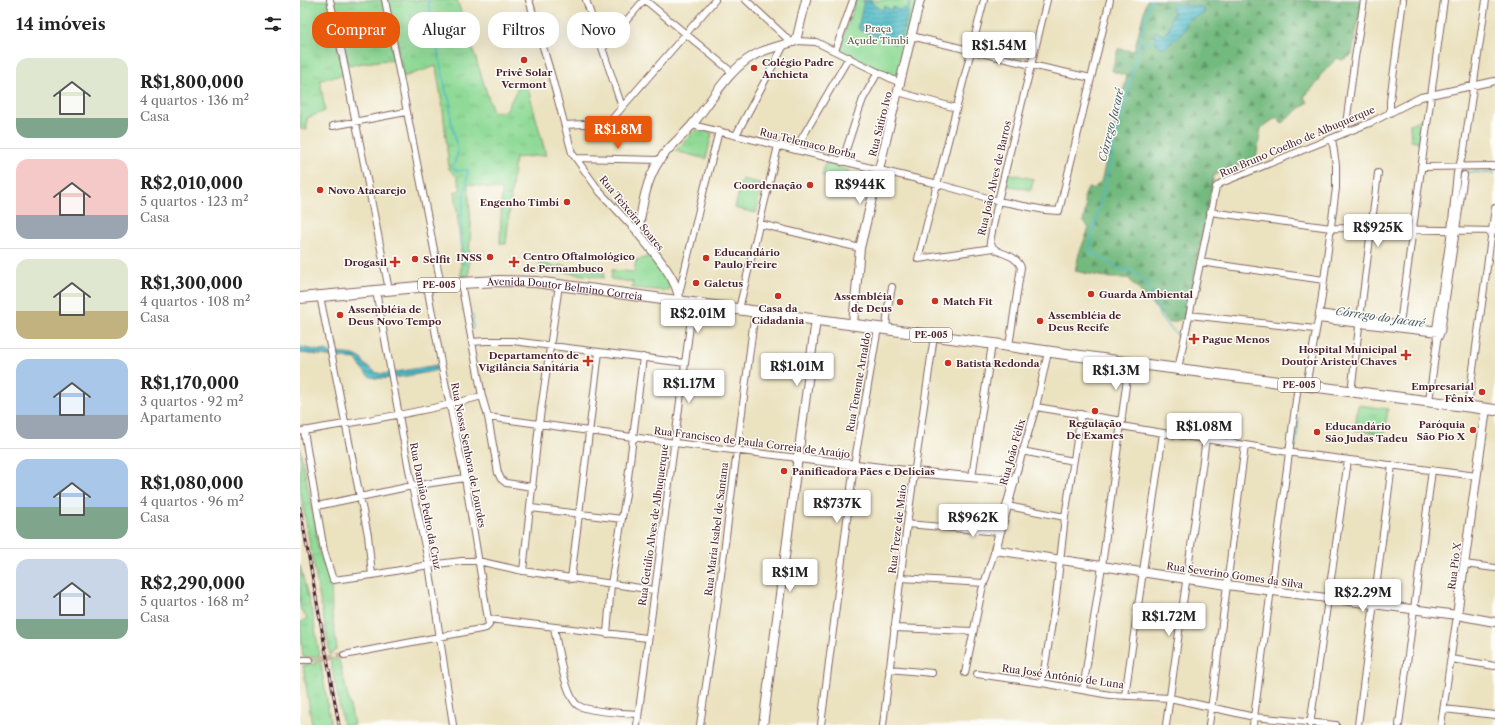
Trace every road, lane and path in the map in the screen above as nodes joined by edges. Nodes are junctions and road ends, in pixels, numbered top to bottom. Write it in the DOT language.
graph roads {
  1 [pos="330,0"];
  2 [pos="385,0"];
  3 [pos="529,0"];
  4 [pos="586,0"];
  5 [pos="645,0"];
  6 [pos="715,0"];
  7 [pos="746,0"];
  8 [pos="806,0"];
  9 [pos="853,0"];
  10 [pos="920,0"];
  11 [pos="984,0"];
  12 [pos="1047,0"];
  13 [pos="1110,0"];
  14 [pos="1364,0"];
  15 [pos="1403,0"];
  16 [pos="1444,0"];
  17 [pos="1486,0"];
  18 [pos="590,12"];
  19 [pos="630,17"];
  20 [pos="686,33"];
  21 [pos="911,36"];
  22 [pos="791,43"];
  23 [pos="603,48"];
  24 [pos="835,50"];
  25 [pos="971,50"];
  26 [pos="849,57"];
  27 [pos="1031,65"];
  28 [pos="878,72"];
  29 [pos="733,73"];
  30 [pos="1091,78"];
  31 [pos="1495,81"];
  32 [pos="900,83"];
  33 [pos="1474,86"];
  34 [pos="898,92"];
  35 [pos="1431,95"];
  36 [pos="622,107"];
  37 [pos="956,108"];
  38 [pos="406,112"];
  39 [pos="1390,113"];
  40 [pos="356,122"];
  41 [pos="565,125"];
  42 [pos="692,125"];
  43 [pos="333,126"];
  44 [pos="720,131"];
  45 [pos="1345,132"];
  46 [pos="736,135"];
  47 [pos="1332,138"];
  48 [pos="778,146"];
  49 [pos="795,150"];
  50 [pos="576,158"];
  51 [pos="660,160"];
  52 [pos="842,162"];
  53 [pos="1495,166"];
  54 [pos="1421,167"];
  55 [pos="1459,167"];
  56 [pos="878,170"];
  57 [pos="1378,173"];
  58 [pos="1464,175"];
  59 [pos="938,184"];
  60 [pos="998,201"];
  61 [pos="1495,208"];
  62 [pos="1210,212"];
  63 [pos="760,224"];
  64 [pos="1331,228"];
  65 [pos="1371,229"];
  66 [pos="1413,230"];
  67 [pos="1453,231"];
  68 [pos="1494,231"];
  69 [pos="638,233"];
  70 [pos="860,248"];
  71 [pos="993,248"];
  72 [pos="1200,262"];
  73 [pos="1324,280"];
  74 [pos="461,283"];
  75 [pos="441,285"];
  76 [pos="559,285"];
  77 [pos="427,286"];
  78 [pos="892,287"];
  79 [pos="389,290"];
  80 [pos="376,291"];
  81 [pos="320,296"];
  82 [pos="300,298"];
  83 [pos="679,298"];
  84 [pos="693,303"];
  85 [pos="739,309"];
  86 [pos="755,311"];
  87 [pos="1189,315"];
  88 [pos="1318,316"];
  89 [pos="816,319"];
  90 [pos="1360,321"];
  91 [pos="853,324"];
  92 [pos="1400,324"];
  93 [pos="882,328"];
  94 [pos="1315,329"];
  95 [pos="1437,332"];
  96 [pos="934,336"];
  97 [pos="472,342"];
  98 [pos="992,344"];
  99 [pos="551,345"];
  100 [pos="1009,346"];
  101 [pos="599,352"];
  102 [pos="1048,352"];
  103 [pos="643,357"];
  104 [pos="685,363"];
  105 [pos="1129,363"];
  106 [pos="1178,369"];
  107 [pos="1302,386"];
  108 [pos="1351,392"];
  109 [pos="482,396"];
  110 [pos="1429,401"];
  111 [pos="450,405"];
  112 [pos="1468,406"];
  113 [pos="1036,407"];
  114 [pos="1491,409"];
  115 [pos="1081,414"];
  116 [pos="398,415"];
  117 [pos="488,417"];
  118 [pos="1121,423"];
  119 [pos="346,424"];
  120 [pos="539,424"];
  121 [pos="302,431"];
  122 [pos="589,431"];
  123 [pos="1163,433"];
  124 [pos="633,437"];
  125 [pos="1206,439"];
  126 [pos="675,443"];
  127 [pos="1245,444"];
  128 [pos="736,451"];
  129 [pos="1022,451"];
  130 [pos="1290,453"];
  131 [pos="798,458"];
  132 [pos="1348,460"];
  133 [pos="1073,461"];
  134 [pos="854,465"];
  135 [pos="1392,465"];
  136 [pos="1432,470"];
  137 [pos="914,472"];
  138 [pos="1477,476"];
  139 [pos="972,477"];
  140 [pos="465,478"];
  141 [pos="1014,481"];
  142 [pos="412,486"];
  143 [pos="533,487"];
  144 [pos="360,497"];
  145 [pos="317,506"];
  146 [pos="1007,506"];
  147 [pos="531,508"];
  148 [pos="579,514"];
  149 [pos="1065,517"];
  150 [pos="622,519"];
  151 [pos="906,524"];
  152 [pos="1000,532"];
  153 [pos="995,550"];
  154 [pos="478,561"];
  155 [pos="1060,561"];
  156 [pos="1464,564"];
  157 [pos="429,565"];
  158 [pos="1102,566"];
  159 [pos="1495,568"];
  160 [pos="523,571"];
  161 [pos="1142,572"];
  162 [pos="372,575"];
  163 [pos="901,578"];
  164 [pos="1186,578"];
  165 [pos="572,579"];
  166 [pos="984,583"];
  167 [pos="611,584"];
  168 [pos="1227,585"];
  169 [pos="654,590"];
  170 [pos="1271,590"];
  171 [pos="1329,598"];
  172 [pos="1373,604"];
  173 [pos="1414,609"];
  174 [pos="1458,615"];
  175 [pos="489,619"];
  176 [pos="1495,622"];
  177 [pos="554,627"];
  178 [pos="894,628"];
  179 [pos="973,631"];
  180 [pos="607,634"];
  181 [pos="440,638"];
  182 [pos="647,638"];
  183 [pos="344,655"];
  184 [pos="1451,659"];
  185 [pos="300,660"];
  186 [pos="310,660"];
  187 [pos="1495,666"];
  188 [pos="889,669"];
  189 [pos="932,673"];
  190 [pos="965,673"];
  191 [pos="977,674"];
  192 [pos="1042,683"];
  193 [pos="1083,690"];
  194 [pos="1125,696"];
  195 [pos="1170,698"];
  196 [pos="1211,708"];
  197 [pos="1444,709"];
  198 [pos="637,714"];
  199 [pos="1495,715"];
  200 [pos="1254,717"];
  201 [pos="1311,724"];
  202 [pos="454,725"];
  203 [pos="637,725"];
  204 [pos="700,725"];
  205 [pos="763,725"];
  206 [pos="821,725"];
  207 [pos="883,725"];
  208 [pos="1166,725"];
  209 [pos="1209,725"];
  210 [pos="1253,725"];
  211 [pos="1336,725"];
  212 [pos="1358,725"];
  213 [pos="1399,725"];
  214 [pos="1441,725"];
  1 -- 40 [label="street"];
  2 -- 38 [label="street"];
  3 -- 41 [label="street, Rua Teixeira Soares"];
  4 -- 18 [label="street"];
  5 -- 19 [label="street"];
  5 -- 20 [label="street"];
  6 -- 20 [label="street"];
  7 -- 22 [label="street"];
  8 -- 22 [label="street"];
  9 -- 24 [label="street"];
  10 -- 21 [label="street, Rua Sátiro Ivo"];
  11 -- 25 [label="street"];
  12 -- 27 [label="street, Rua João Alves de Barros"];
  13 -- 30 [label="street"];
  14 -- 45 [label="street"];
  15 -- 39 [label="street"];
  16 -- 35 [label="street"];
  17 -- 33 [label="street"];
  20 -- 29 [label="street"];
  20 -- 36 [label="street"];
  21 -- 25 [label="street"];
  21 -- 32 [label="street, Rua Sátiro Ivo"];
  22 -- 24 [label="street"];
  22 -- 29 [label="street"];
  22 -- 46 [label="street"];
  23 -- 36 [label="street"];
  24 -- 26 [label="street"];
  25 -- 27 [label="street"];
  25 -- 37 [label="street"];
  26 -- 28 [label="street"];
  26 -- 49 [label="street"];
  27 -- 30 [label="street"];
  27 -- 60 [label="street, Rua João Alves de Barros"];
  28 -- 32 [label="street"];
  28 -- 52 [label="street"];
  29 -- 42 [label="street"];
  30 -- 60 [label="street, Rua Telemaco Borba"];
  31 -- 33 [label="street, Rua Bruno Coelho de Albuquerque"];
  32 -- 34 [label="street, Rua Sátiro Ivo"];
  33 -- 35 [label="street, Rua Bruno Coelho de Albuquerque"];
  33 -- 55 [label="street"];
  34 -- 37 [label="street"];
  34 -- 56 [label="street, Rua Sátiro Ivo"];
  35 -- 39 [label="street, Rua Bruno Coelho de Albuquerque"];
  35 -- 54 [label="street"];
  36 -- 41 [label="street"];
  37 -- 59 [label="street"];
  38 -- 40 [label="street"];
  38 -- 75 [label="street"];
  39 -- 45 [label="street, Rua Bruno Coelho de Albuquerque"];
  40 -- 43 [label="street"];
  40 -- 79 [label="street"];
  41 -- 50 [label="street, Rua Teixeira Soares"];
  42 -- 44 [label="street, Rua Telemaco Borba"];
  42 -- 51 [label="street"];
  44 -- 46 [label="street, Rua Telemaco Borba"];
  44 -- 83 [label="street"];
  45 -- 47 [label="street, Rua Bruno Coelho de Albuquerque"];
  46 -- 48 [label="street, Rua Telemaco Borba"];
  47 -- 62 [label="street, Rua Bruno Coelho de Albuquerque"];
  47 -- 64 [label="street"];
  48 -- 49 [label="street, Rua Telemaco Borba"];
  48 -- 63 [label="street"];
  49 -- 52 [label="street, Rua Telemaco Borba"];
  50 -- 51 [label="street"];
  50 -- 69 [label="street, Rua Teixeira Soares"];
  51 -- 69 [label="street"];
  52 -- 56 [label="street, Rua Telemaco Borba"];
  53 -- 55 [label="street"];
  54 -- 55 [label="street"];
  54 -- 66 [label="street"];
  55 -- 67 [label="street"];
  56 -- 59 [label="street, Rua Telemaco Borba"];
  56 -- 70 [label="street, Rua Sátiro Ivo"];
  57 -- 65 [label="street"];
  58 -- 67 [label="street"];
  59 -- 60 [label="street, Rua Telemaco Borba"];
  59 -- 71 [label="street"];
  60 -- 71 [label="street, Rua João Alves de Barros"];
  61 -- 68 [label="street"];
  62 -- 64 [label="street"];
  62 -- 72 [label="street, Rua Bruno Coelho de Albuquerque"];
  63 -- 70 [label="street"];
  63 -- 85 [label="street"];
  64 -- 65 [label="street"];
  64 -- 73 [label="street"];
  65 -- 66 [label="street"];
  65 -- 90 [label="street"];
  66 -- 67 [label="street"];
  66 -- 92 [label="street"];
  67 -- 68 [label="street"];
  67 -- 95 [label="street"];
  68 -- 112 [label="street"];
  69 -- 83 [label="street, Rua Teixeira Soares"];
  70 -- 91 [label="street, Rua Sátiro Ivo"];
  71 -- 100 [label="street, Rua João Alves de Barros"];
  72 -- 73 [label="street"];
  72 -- 87 [label="street, Rua Bruno Coelho de Albuquerque"];
  73 -- 88 [label="street"];
  74 -- 75 [label="main road, Avenida Doutor Belmino Correia / PE-005"];
  74 -- 76 [label="main road, Avenida Doutor Belmino Correia / PE-005"];
  74 -- 97 [label="street"];
  75 -- 77 [label="main road, Avenida Doutor Belmino Correia / PE-005"];
  76 -- 83 [label="main road, Avenida Doutor Belmino Correia / PE-005"];
  76 -- 99 [label="street"];
  77 -- 79 [label="main road, Avenida Doutor Belmino Correia / PE-005"];
  77 -- 111 [label="street, Rua Nossa Senhora de Lourdes"];
  78 -- 93 [label="street, Rua Tenente Arnaldo"];
  79 -- 80 [label="main road, Avenida Doutor Belmino Correia / PE-005"];
  80 -- 81 [label="main road, Avenida Doutor Belmino Correia / PE-005"];
  80 -- 116 [label="street, Rua Damião Pedro da Cruz"];
  81 -- 82 [label="main road, Avenida Doutor Belmino Correia / PE-005"];
  81 -- 119 [label="street"];
  83 -- 84 [label="main road, Avenida Doutor Belmino Correia / PE-005"];
  84 -- 85 [label="main road, Avenida Doutor Belmino Correia / PE-005"];
  84 -- 104 [label="street, Rua Getúlio Alves de Albuquerque"];
  85 -- 86 [label="main road, Avenida Doutor Belmino Correia / PE-005"];
  86 -- 89 [label="main road, Avenida Doutor Belmino Correia / PE-005"];
  86 -- 128 [label="street, Rua Maria Isabel de Santana"];
  87 -- 94 [label="street"];
  87 -- 106 [label="street, Rua Bruno Coelho de Albuquerque"];
  88 -- 90 [label="street"];
  88 -- 94 [label="street"];
  89 -- 91 [label="main road, Avenida Doutor Belmino Correia / PE-005"];
  89 -- 131 [label="street"];
  90 -- 92 [label="street"];
  90 -- 95 [label="street"];
  90 -- 108 [label="street"];
  91 -- 93 [label="main road, Avenida Doutor Belmino Correia / PE-005"];
  92 -- 95 [label="street"];
  93 -- 96 [label="main road, Avenida Doutor Belmino Correia / PE-005"];
  93 -- 134 [label="street, Rua Tenente Arnaldo"];
  94 -- 107 [label="street"];
  95 -- 110 [label="street"];
  96 -- 98 [label="main road, Avenida Doutor Belmino Correia / PE-005"];
  96 -- 137 [label="street, Rua Treze de Maio"];
  97 -- 99 [label="street"];
  97 -- 109 [label="street"];
  98 -- 100 [label="main road, Avenida Doutor Belmino Correia / PE-005"];
  98 -- 139 [label="street"];
  99 -- 101 [label="street"];
  99 -- 120 [label="street"];
  100 -- 102 [label="main road, Avenida Doutor Belmino Correia / PE-005"];
  101 -- 103 [label="street"];
  101 -- 122 [label="street"];
  102 -- 105 [label="main road, Avenida Doutor Belmino Correia / PE-005"];
  102 -- 113 [label="street, Rua João Félix"];
  103 -- 104 [label="street"];
  103 -- 124 [label="street"];
  104 -- 126 [label="street, Rua Getúlio Alves de Albuquerque"];
  105 -- 106 [label="main road, Avenida Doutor Belmino Correia / PE-005"];
  105 -- 118 [label="street"];
  106 -- 107 [label="main road, Avenida Doutor Belmino Correia / PE-005"];
  107 -- 108 [label="main road, Avenida Doutor Belmino Correia / PE-005"];
  107 -- 130 [label="street"];
  108 -- 110 [label="main road, Avenida Doutor Belmino Correia / PE-005"];
  109 -- 111 [label="street"];
  109 -- 117 [label="street"];
  110 -- 112 [label="main road, Avenida Doutor Belmino Correia / PE-005"];
  111 -- 116 [label="street"];
  111 -- 140 [label="street, Rua Nossa Senhora de Lourdes"];
  112 -- 114 [label="main road, Avenida Doutor Belmino Correia / PE-005"];
  113 -- 115 [label="street"];
  113 -- 129 [label="street, Rua João Félix"];
  114 -- 138 [label="street, Rua Pio X"];
  115 -- 118 [label="street"];
  115 -- 133 [label="street"];
  116 -- 119 [label="street"];
  116 -- 142 [label="street, Rua Damião Pedro da Cruz"];
  117 -- 120 [label="street, Rua Francisco de Paula Correia de Araújo"];
  117 -- 143 [label="street"];
  118 -- 123 [label="street"];
  118 -- 158 [label="street"];
  119 -- 121 [label="street"];
  119 -- 144 [label="street"];
  120 -- 122 [label="street, Rua Francisco de Paula Correia de Araújo"];
  120 -- 143 [label="street"];
  121 -- 145 [label="street"];
  122 -- 124 [label="street, Rua Francisco de Paula Correia de Araújo"];
  122 -- 148 [label="street"];
  123 -- 125 [label="street"];
  123 -- 161 [label="street"];
  124 -- 126 [label="street, Rua Francisco de Paula Correia de Araújo"];
  124 -- 150 [label="street"];
  125 -- 127 [label="street"];
  125 -- 164 [label="street"];
  126 -- 128 [label="street, Rua Francisco de Paula Correia de Araújo"];
  126 -- 169 [label="street, Rua Getúlio Alves de Albuquerque"];
  127 -- 130 [label="street"];
  127 -- 168 [label="street"];
  128 -- 131 [label="street, Rua Francisco de Paula Correia de Araújo"];
  128 -- 204 [label="street, Rua Maria Isabel de Santana"];
  129 -- 133 [label="street"];
  129 -- 141 [label="street, Rua João Félix"];
  130 -- 132 [label="street"];
  130 -- 170 [label="street"];
  131 -- 134 [label="street, Rua Francisco de Paula Correia de Araújo"];
  131 -- 205 [label="street"];
  132 -- 135 [label="street"];
  132 -- 171 [label="street"];
  133 -- 149 [label="street"];
  134 -- 137 [label="street, Rua Francisco de Paula Correia de Araújo"];
  134 -- 206 [label="street, Rua Tenente Arnaldo"];
  135 -- 136 [label="street"];
  135 -- 172 [label="street"];
  136 -- 138 [label="street"];
  136 -- 173 [label="street"];
  137 -- 139 [label="street, Rua Francisco de Paula Correia de Araújo"];
  137 -- 151 [label="street, Rua Treze de Maio"];
  138 -- 156 [label="street, Rua Pio X"];
  139 -- 141 [label="street, Rua Francisco de Paula Correia de Araújo"];
  140 -- 142 [label="street"];
  140 -- 154 [label="street, Rua Nossa Senhora de Lourdes"];
  141 -- 146 [label="street, Rua João Félix"];
  142 -- 144 [label="street"];
  142 -- 157 [label="street, Rua Damião Pedro da Cruz"];
  143 -- 147 [label="street"];
  144 -- 145 [label="street"];
  144 -- 162 [label="street"];
  145 -- 162 [label="street"];
  146 -- 149 [label="street"];
  146 -- 152 [label="street, Rua João Félix"];
  147 -- 148 [label="street"];
  147 -- 160 [label="street"];
  148 -- 150 [label="street"];
  148 -- 165 [label="street"];
  149 -- 155 [label="street"];
  150 -- 167 [label="street"];
  151 -- 152 [label="street"];
  151 -- 163 [label="street, Rua Treze de Maio"];
  152 -- 153 [label="street, Rua João Félix"];
  153 -- 155 [label="street, Rua Severino Gomes da Silva"];
  153 -- 166 [label="street, Rua João Félix"];
  154 -- 157 [label="street"];
  154 -- 160 [label="street"];
  154 -- 175 [label="street, Rua Nossa Senhora de Lourdes"];
  155 -- 158 [label="street, Rua Severino Gomes da Silva"];
  155 -- 192 [label="street"];
  156 -- 159 [label="street"];
  156 -- 174 [label="street, Rua Pio X"];
  157 -- 162 [label="street"];
  157 -- 181 [label="street, Rua Damião Pedro da Cruz"];
  158 -- 161 [label="street, Rua Severino Gomes da Silva"];
  158 -- 193 [label="street"];
  160 -- 165 [label="street"];
  161 -- 164 [label="street, Rua Severino Gomes da Silva"];
  161 -- 194 [label="street"];
  163 -- 166 [label="street"];
  163 -- 178 [label="street, Rua Treze de Maio"];
  164 -- 168 [label="street, Rua Severino Gomes da Silva"];
  164 -- 195 [label="street"];
  165 -- 167 [label="street"];
  166 -- 179 [label="street, Rua João Félix"];
  167 -- 169 [label="street"];
  167 -- 180 [label="street"];
  168 -- 170 [label="street, Rua Severino Gomes da Silva"];
  168 -- 196 [label="street"];
  169 -- 182 [label="street, Rua Getúlio Alves de Albuquerque"];
  170 -- 171 [label="street, Rua Severino Gomes da Silva"];
  170 -- 200 [label="street"];
  171 -- 172 [label="street, Rua Severino Gomes da Silva"];
  171 -- 201 [label="street"];
  172 -- 173 [label="street, Rua Severino Gomes da Silva"];
  172 -- 212 [label="street"];
  173 -- 174 [label="street, Rua Severino Gomes da Silva"];
  173 -- 213 [label="street"];
  174 -- 176 [label="street, Rua Severino Gomes da Silva"];
  174 -- 184 [label="street, Rua Pio X"];
  175 -- 177 [label="street"];
  175 -- 181 [label="street, Rua Nossa Senhora de Lourdes"];
  177 -- 180 [label="street"];
  177 -- 198 [label="street"];
  178 -- 179 [label="street"];
  178 -- 188 [label="street, Rua Treze de Maio"];
  179 -- 190 [label="street, Rua João Félix"];
  180 -- 182 [label="street"];
  181 -- 183 [label="street"];
  181 -- 202 [label="street, Rua Damião Pedro da Cruz"];
  182 -- 198 [label="street, Rua Getúlio Alves de Albuquerque"];
  184 -- 187 [label="street"];
  184 -- 197 [label="street, Rua Pio X"];
  185 -- 186 [label="street"];
  188 -- 189 [label="street"];
  188 -- 207 [label="street, Rua Treze de Maio"];
  191 -- 192 [label="street, Rua José Antônio de Luna"];
  192 -- 193 [label="street, Rua José Antônio de Luna"];
  193 -- 194 [label="street, Rua José Antônio de Luna"];
  194 -- 195 [label="street, Rua José Antônio de Luna"];
  195 -- 196 [label="street, Rua José Antônio de Luna"];
  195 -- 208 [label="street"];
  196 -- 200 [label="street, Rua José Antônio de Luna"];
  196 -- 209 [label="street"];
  197 -- 199 [label="street"];
  197 -- 214 [label="street, Rua Pio X"];
  198 -- 203 [label="street, Rua Getúlio Alves de Albuquerque"];
  200 -- 201 [label="street, Rua José Antônio de Luna"];
  200 -- 210 [label="street"];
  201 -- 211 [label="street, Rua José Antônio de Luna"];
}
